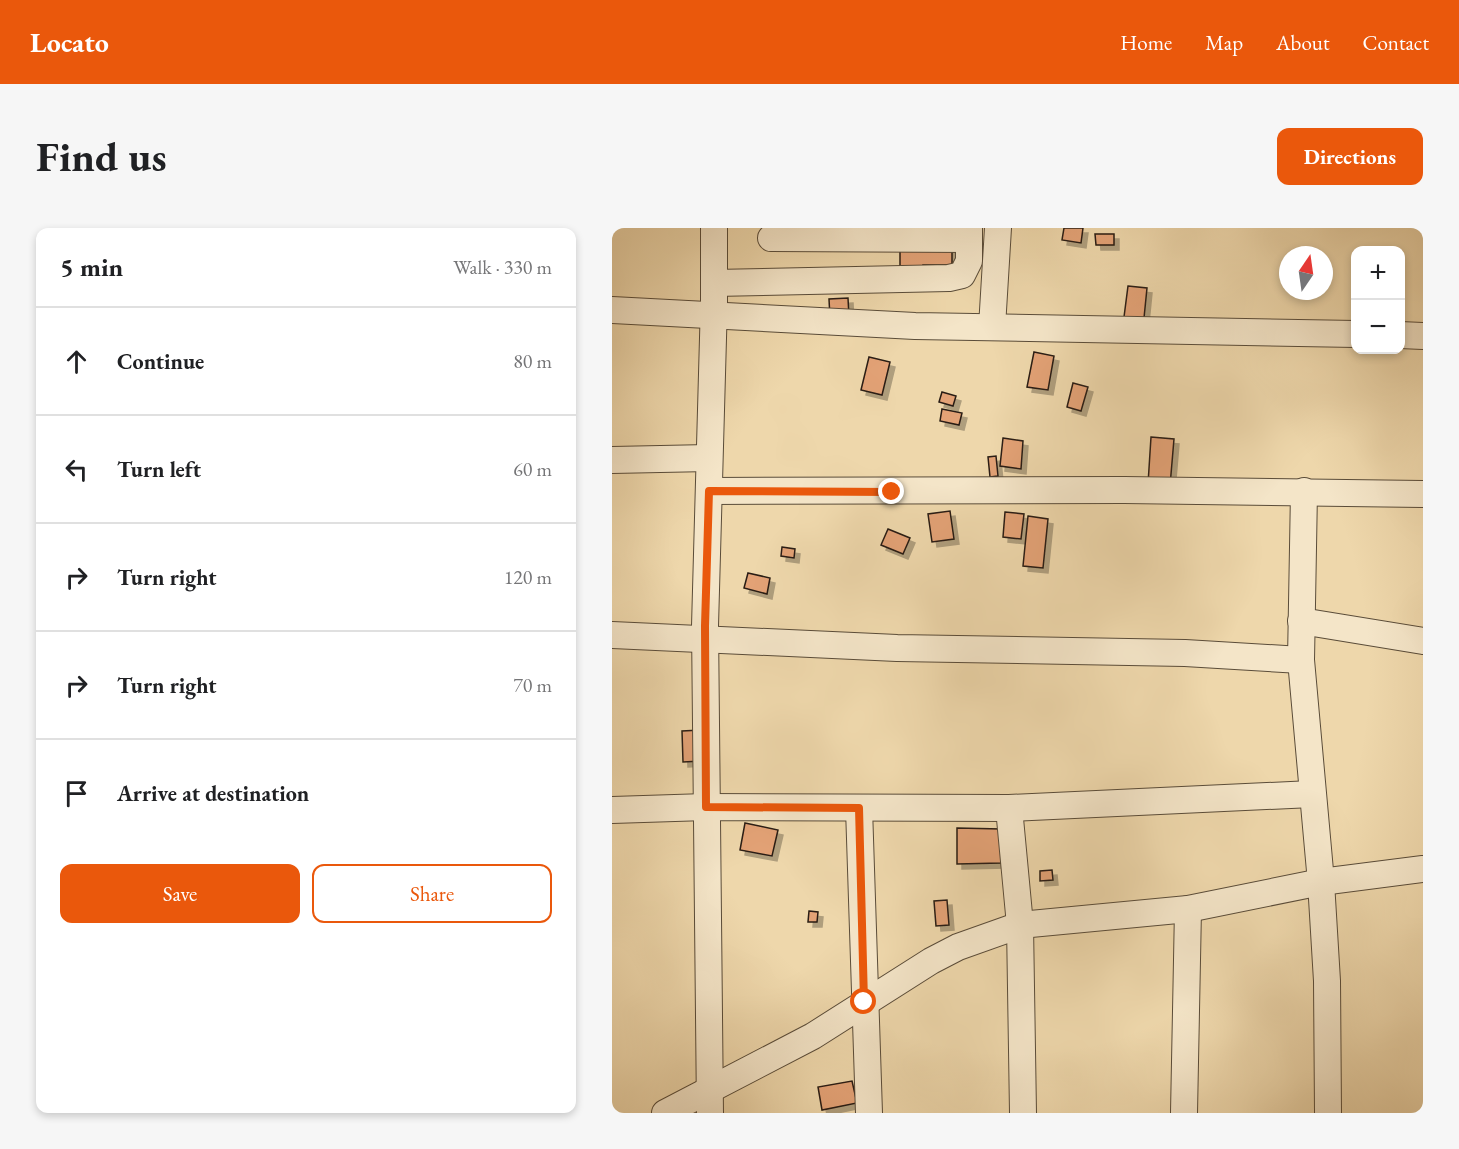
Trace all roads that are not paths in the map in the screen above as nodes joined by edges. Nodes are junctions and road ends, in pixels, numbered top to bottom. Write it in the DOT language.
graph roads {
  1 [pos="714,228"];
  2 [pos="998,228"];
  3 [pos="814,232"];
  4 [pos="770,233"];
  5 [pos="917,233"];
  6 [pos="969,234"];
  7 [pos="772,280"];
  8 [pos="714,283"];
  9 [pos="612,310"];
  10 [pos="714,317"];
  11 [pos="992,327"];
  12 [pos="1351,334"];
  13 [pos="1405,335"];
  14 [pos="1423,336"];
  15 [pos="710,458"];
  16 [pos="612,460"];
  17 [pos="709,491"];
  18 [pos="1304,491"];
  19 [pos="1423,494"];
  20 [pos="1301,621"];
  21 [pos="612,635"];
  22 [pos="705,639"];
  23 [pos="1423,641"];
  24 [pos="1301,660"];
  25 [pos="1312,794"];
  26 [pos="706,807"];
  27 [pos="859,808"];
  28 [pos="1009,808"];
  29 [pos="612,810"];
  30 [pos="1423,869"];
  31 [pos="1321,882"];
  32 [pos="1188,909"];
  33 [pos="1020,926"];
  34 [pos="864,1002"];
  35 [pos="710,1102"];
  36 [pos="665,1113"];
  37 [pos="869,1113"];
  38 [pos="1023,1113"];
  39 [pos="1184,1113"];
  40 [pos="1328,1113"];
  1 -- 8 [label="street"];
  2 -- 11 [label="street"];
  3 -- 4 [label="street"];
  3 -- 5 [label="street"];
  4 -- 7 [label="street"];
  5 -- 6 [label="street"];
  6 -- 7 [label="street"];
  7 -- 8 [label="street"];
  8 -- 10 [label="street"];
  9 -- 10 [label="street"];
  10 -- 11 [label="street"];
  10 -- 15 [label="street"];
  11 -- 12 [label="street"];
  13 -- 14 [label="street"];
  15 -- 16 [label="street"];
  15 -- 17 [label="street"];
  17 -- 18 [label="street"];
  17 -- 22 [label="street"];
  18 -- 19 [label="street"];
  18 -- 20 [label="street"];
  20 -- 23 [label="street"];
  20 -- 24 [label="street"];
  21 -- 22 [label="street"];
  22 -- 24 [label="street"];
  22 -- 26 [label="street"];
  24 -- 25 [label="street"];
  25 -- 28 [label="street"];
  25 -- 31 [label="street"];
  26 -- 27 [label="street"];
  26 -- 29 [label="street"];
  26 -- 35 [label="street"];
  27 -- 28 [label="street"];
  27 -- 34 [label="street"];
  28 -- 33 [label="street"];
  30 -- 31 [label="street"];
  31 -- 32 [label="street"];
  31 -- 40 [label="street"];
  32 -- 33 [label="street"];
  32 -- 39 [label="street"];
  33 -- 34 [label="street"];
  33 -- 38 [label="street"];
  34 -- 35 [label="street"];
  34 -- 37 [label="street"];
  35 -- 36 [label="street"];
}
